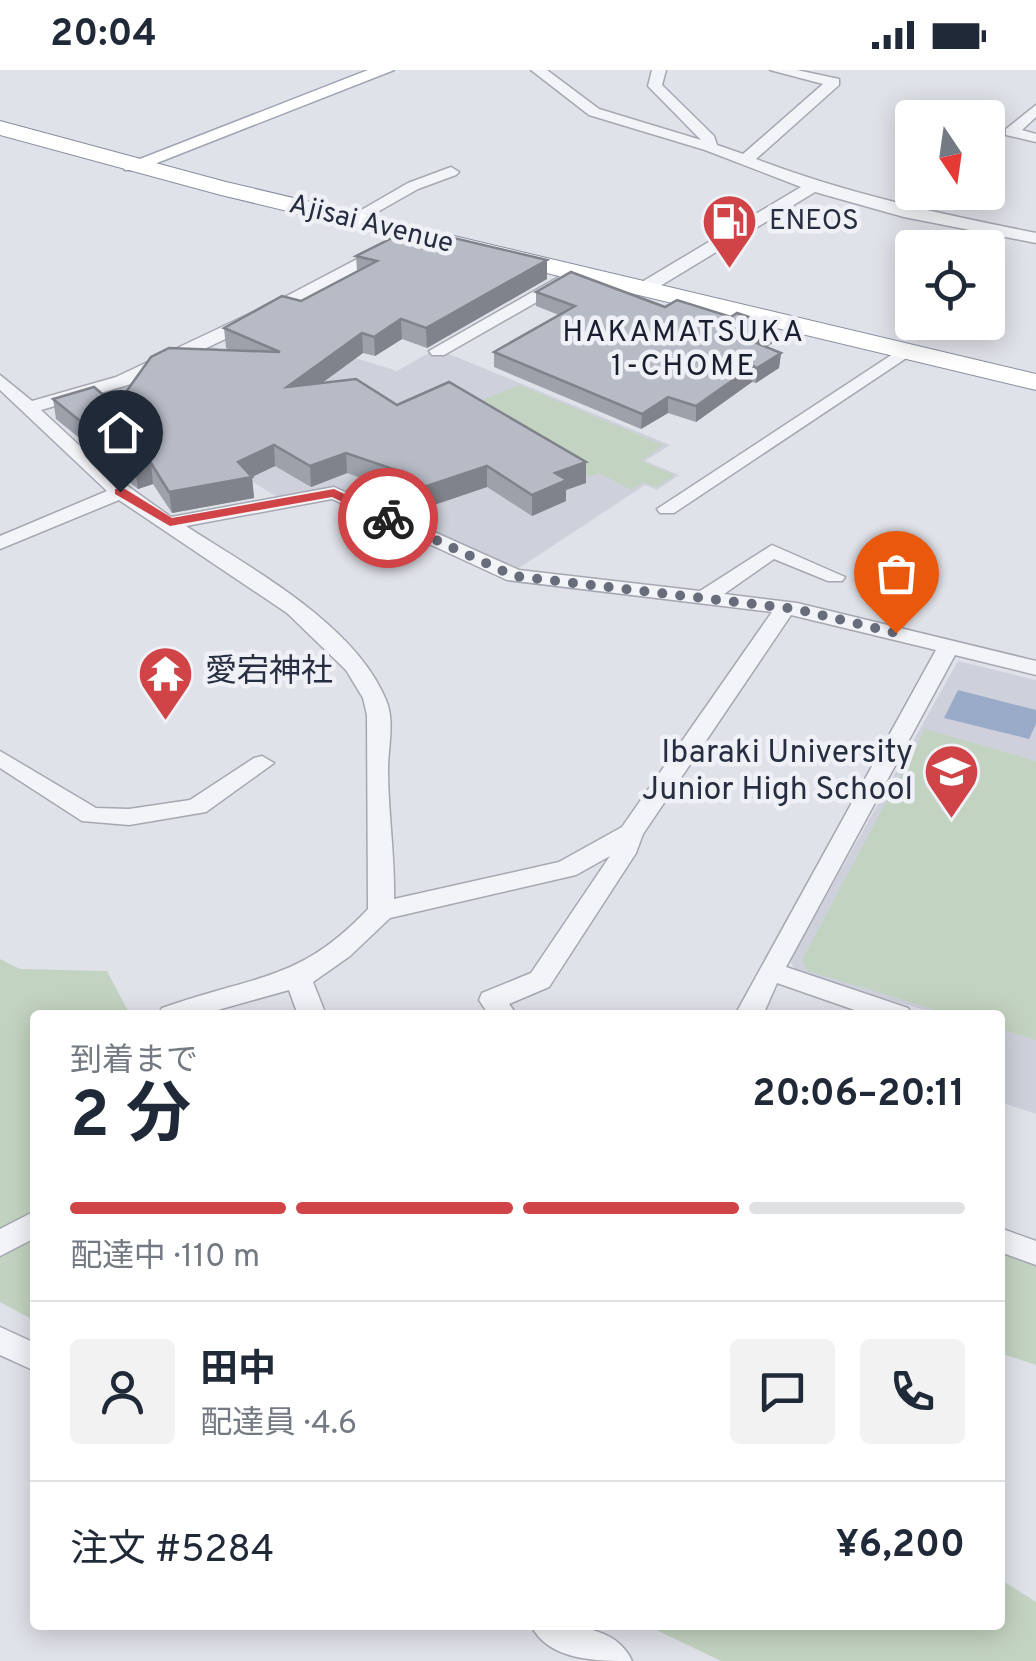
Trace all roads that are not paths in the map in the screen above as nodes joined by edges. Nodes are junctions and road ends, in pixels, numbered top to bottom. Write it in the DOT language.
graph roads {
  1 [pos="384,70"];
  2 [pos="538,70"];
  3 [pos="660,70"];
  4 [pos="778,70"];
  5 [pos="849,70"];
  6 [pos="834,82"];
  7 [pos="1036,108"];
  8 [pos="0,128"];
  9 [pos="1036,138"];
  10 [pos="710,148"];
  11 [pos="745,161"];
  12 [pos="132,166"];
  13 [pos="451,172"];
  14 [pos="814,186"];
  15 [pos="352,220"];
  16 [pos="413,235"];
  17 [pos="1036,238"];
  18 [pos="574,274"];
  19 [pos="641,290"];
  20 [pos="438,352"];
  21 [pos="904,352"];
  22 [pos="1036,382"];
  23 [pos="11,395"];
  24 [pos="120,492"];
  25 [pos="667,509"];
  26 [pos="170,522"];
  27 [pos="0,543"];
  28 [pos="835,576"];
  29 [pos="702,600"];
  30 [pos="790,610"];
  31 [pos="949,646"];
  32 [pos="1036,668"];
  33 [pos="0,758"];
  34 [pos="262,763"];
  35 [pos="632,833"];
  36 [pos="381,910"];
  37 [pos="770,971"];
  38 [pos="298,978"];
  39 [pos="184,1010"];
  40 [pos="310,1010"];
  41 [pos="500,1010"];
  42 [pos="752,1010"];
  43 [pos="883,1010"];
  44 [pos="30,1225"];
  45 [pos="1005,1242"];
  46 [pos="0,1244"];
  47 [pos="1036,1252"];
  48 [pos="0,1340"];
  49 [pos="30,1355"];
  50 [pos="559,1630"];
  51 [pos="614,1661"];
  1 -- 12 [label="main road"];
  2 -- 10 [label="street"];
  3 -- 10 [label="street"];
  4 -- 6 [label="street"];
  5 -- 6 [label="street"];
  6 -- 11 [label="street"];
  7 -- 9 [label="street"];
  8 -- 12 [label="highway, Ajisai Avenue"];
  10 -- 11 [label="street"];
  11 -- 14 [label="street"];
  12 -- 15 [label="highway, Ajisai Avenue"];
  13 -- 15 [label="street"];
  14 -- 17 [label="street"];
  14 -- 19 [label="street"];
  15 -- 16 [label="highway, Ajisai Avenue"];
  16 -- 18 [label="highway, Ajisai Avenue"];
  16 -- 23 [label="street"];
  18 -- 19 [label="highway, Ajisai Avenue"];
  18 -- 20 [label="street"];
  19 -- 21 [label="highway, Ajisai Avenue"];
  21 -- 22 [label="highway, Ajisai Avenue"];
  21 -- 25 [label="street"];
  23 -- 24 [label="street"];
  24 -- 26 [label="street"];
  24 -- 27 [label="street"];
  26 -- 29 [label="street"];
  26 -- 36 [label="street"];
  28 -- 29 [label="street"];
  29 -- 30 [label="street"];
  30 -- 31 [label="street"];
  30 -- 35 [label="street"];
  31 -- 32 [label="street"];
  31 -- 37 [label="street"];
  33 -- 34 [label="street"];
  35 -- 36 [label="street"];
  35 -- 41 [label="street"];
  36 -- 38 [label="street"];
  37 -- 42 [label="street"];
  37 -- 43 [label="street"];
  38 -- 39 [label="street"];
  38 -- 40 [label="street"];
  44 -- 46 [label="street"];
  45 -- 47 [label="street"];
  48 -- 49 [label="street"];
  50 -- 51 [label="street"];
}
